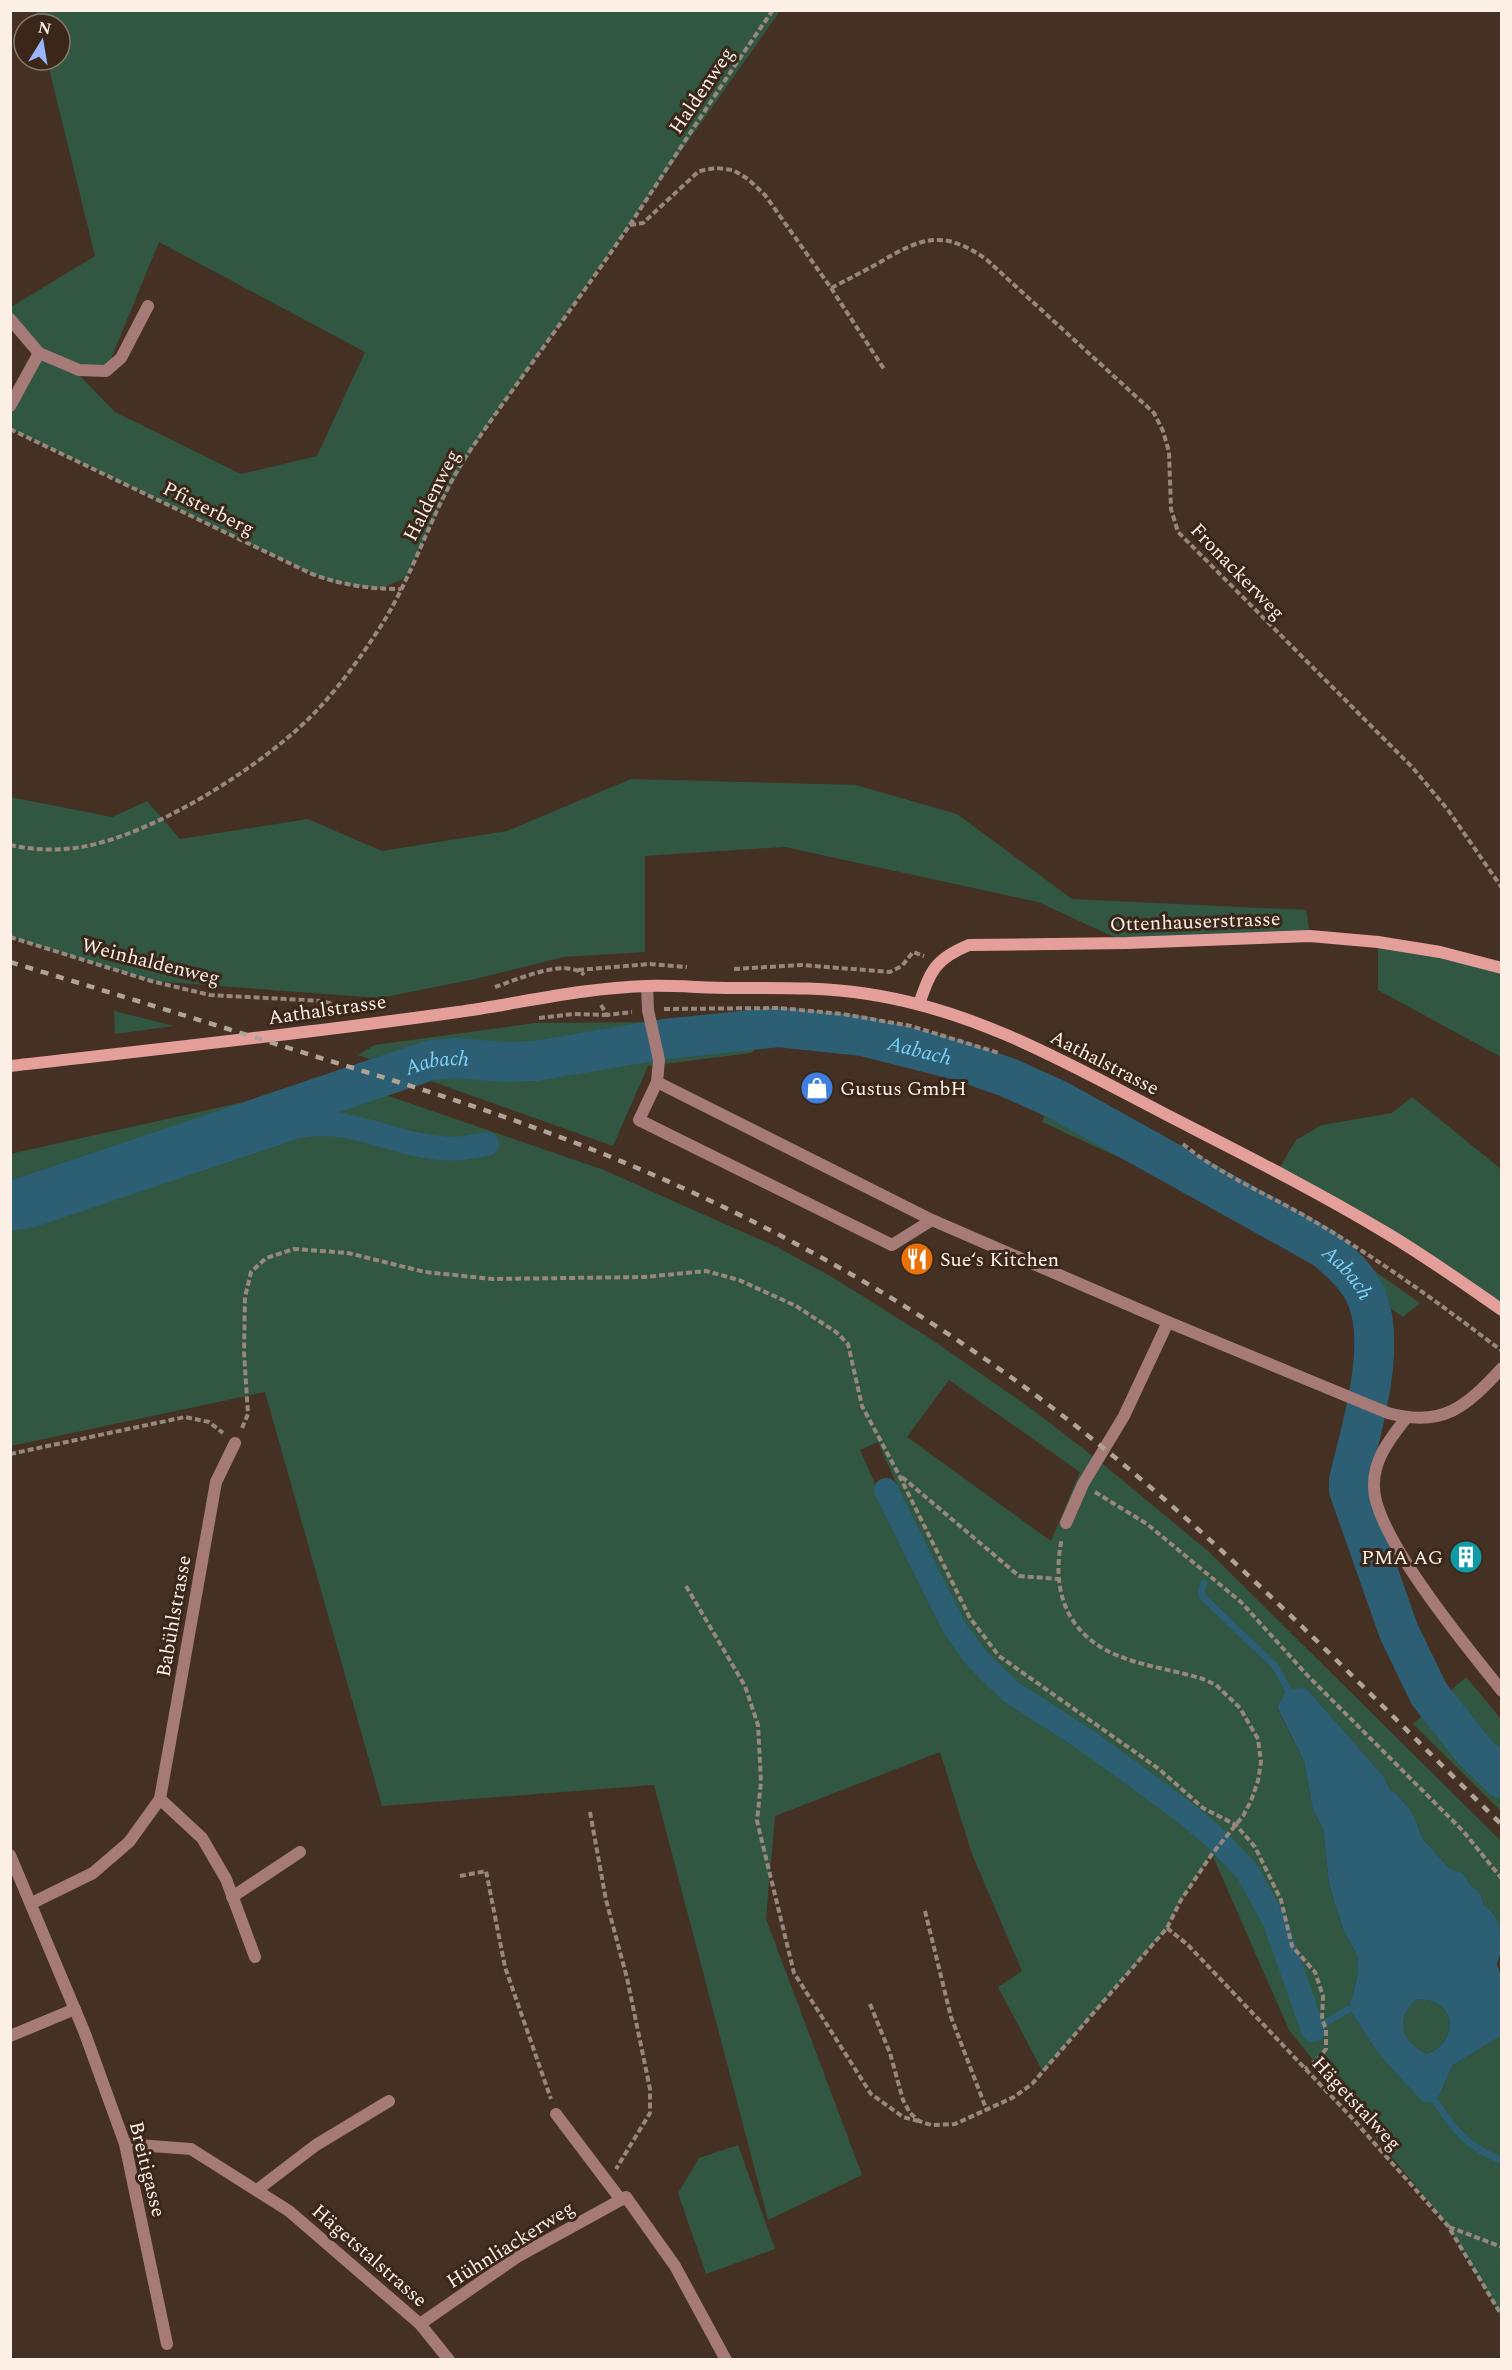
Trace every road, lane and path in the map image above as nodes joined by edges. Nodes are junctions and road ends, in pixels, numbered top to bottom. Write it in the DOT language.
graph roads {
  1 [pos="773,10"];
  2 [pos="630,225"];
  3 [pos="831,288"];
  4 [pos="148,306"];
  5 [pos="10,319"];
  6 [pos="39,353"];
  7 [pos="884,369"];
  8 [pos="10,406"];
  9 [pos="10,429"];
  10 [pos="401,589"];
  11 [pos="10,845"];
  12 [pos="1502,888"];
  13 [pos="10,937"];
  14 [pos="913,952"];
  15 [pos="696,968"];
  16 [pos="1502,968"];
  17 [pos="731,969"];
  18 [pos="578,970"];
  19 [pos="647,986"];
  20 [pos="485,990"];
  21 [pos="595,990"];
  22 [pos="919,1004"];
  23 [pos="352,1007"];
  24 [pos="649,1016"];
  25 [pos="1009,1057"];
  26 [pos="10,1066"];
  27 [pos="657,1082"];
  28 [pos="1180,1141"];
  29 [pos="932,1220"];
  30 [pos="1502,1310"];
  31 [pos="1168,1322"];
  32 [pos="1502,1351"];
  33 [pos="1500,1373"];
  34 [pos="1406,1418"];
  35 [pos="235,1443"];
  36 [pos="10,1454"];
  37 [pos="899,1475"];
  38 [pos="1083,1484"];
  39 [pos="1066,1523"];
  40 [pos="1058,1579"];
  41 [pos="686,1586"];
  42 [pos="1502,1691"];
  43 [pos="160,1799"];
  44 [pos="590,1812"];
  45 [pos="1236,1825"];
  46 [pos="300,1852"];
  47 [pos="10,1855"];
  48 [pos="460,1876"];
  49 [pos="1502,1879"];
  50 [pos="232,1897"];
  51 [pos="32,1903"];
  52 [pos="925,1911"];
  53 [pos="1167,1928"];
  54 [pos="255,1957"];
  55 [pos="870,2004"];
  56 [pos="75,2008"];
  57 [pos="10,2036"];
  58 [pos="1305,2069"];
  59 [pos="389,2101"];
  60 [pos="987,2111"];
  61 [pos="556,2114"];
  62 [pos="919,2121"];
  63 [pos="125,2144"];
  64 [pos="608,2182"];
  65 [pos="256,2190"];
  66 [pos="621,2200"];
  67 [pos="1448,2226"];
  68 [pos="1502,2247"];
  69 [pos="1502,2316"];
  70 [pos="420,2324"];
  71 [pos="167,2344"];
  72 [pos="449,2360"];
  73 [pos="726,2360"];
  1 -- 2 [label="path, Haldenweg"];
  2 -- 3 [label="path"];
  2 -- 10 [label="path, Haldenweg"];
  3 -- 7 [label="path"];
  3 -- 12 [label="path, Fronackerweg"];
  4 -- 6 [label="street"];
  5 -- 6 [label="street"];
  6 -- 8 [label="street"];
  9 -- 10 [label="path, Pfisterberg"];
  10 -- 11 [label="path, Haldenweg"];
  13 -- 23 [label="path, Weinhaldenweg"];
  14 -- 17 [label="path"];
  15 -- 18 [label="path"];
  16 -- 22 [label="main road, Ottenhauserstrasse"];
  18 -- 20 [label="path"];
  18 -- 21 [label="path"];
  19 -- 21 [label="main road, Aathalstrasse"];
  19 -- 22 [label="main road, Aathalstrasse"];
  19 -- 24 [label="street"];
  21 -- 24 [label="path"];
  21 -- 26 [label="main road, Aathalstrasse"];
  22 -- 30 [label="main road, Aathalstrasse"];
  24 -- 25 [label="path"];
  24 -- 27 [label="street"];
  27 -- 29 [label="street"];
  27 -- 29 [label="street"];
  28 -- 32 [label="path"];
  29 -- 31 [label="street"];
  31 -- 34 [label="street"];
  31 -- 38 [label="street"];
  33 -- 34 [label="street"];
  34 -- 42 [label="street"];
  35 -- 36 [label="path"];
  35 -- 37 [label="path"];
  35 -- 43 [label="street, Babühlstrasse"];
  37 -- 40 [label="path"];
  37 -- 45 [label="path"];
  38 -- 39 [label="street"];
  38 -- 49 [label="path"];
  39 -- 40 [label="path"];
  40 -- 45 [label="path"];
  41 -- 62 [label="path"];
  43 -- 50 [label="street"];
  43 -- 51 [label="street, Babühlstrasse"];
  44 -- 64 [label="path"];
  45 -- 53 [label="path"];
  45 -- 58 [label="path"];
  46 -- 50 [label="street"];
  47 -- 51 [label="street, Breitigasse"];
  48 -- 61 [label="path"];
  50 -- 54 [label="street"];
  51 -- 56 [label="street, Breitigasse"];
  52 -- 60 [label="path"];
  53 -- 58 [label="path, Hägetstalweg"];
  53 -- 60 [label="path"];
  55 -- 62 [label="path"];
  56 -- 57 [label="street"];
  56 -- 63 [label="street, Breitigasse"];
  58 -- 67 [label="path, Hägetstalweg"];
  59 -- 65 [label="street"];
  60 -- 62 [label="path"];
  61 -- 64 [label="street"];
  63 -- 65 [label="street, Hägetstalstrasse"];
  63 -- 71 [label="street, Breitigasse"];
  64 -- 66 [label="street"];
  65 -- 70 [label="street, Hägetstalstrasse"];
  66 -- 70 [label="street, Hühnliackerweg"];
  66 -- 73 [label="street"];
  67 -- 68 [label="path"];
  67 -- 69 [label="path, Hägetstalweg"];
  70 -- 72 [label="street, Hägetstalstrasse"];
}
